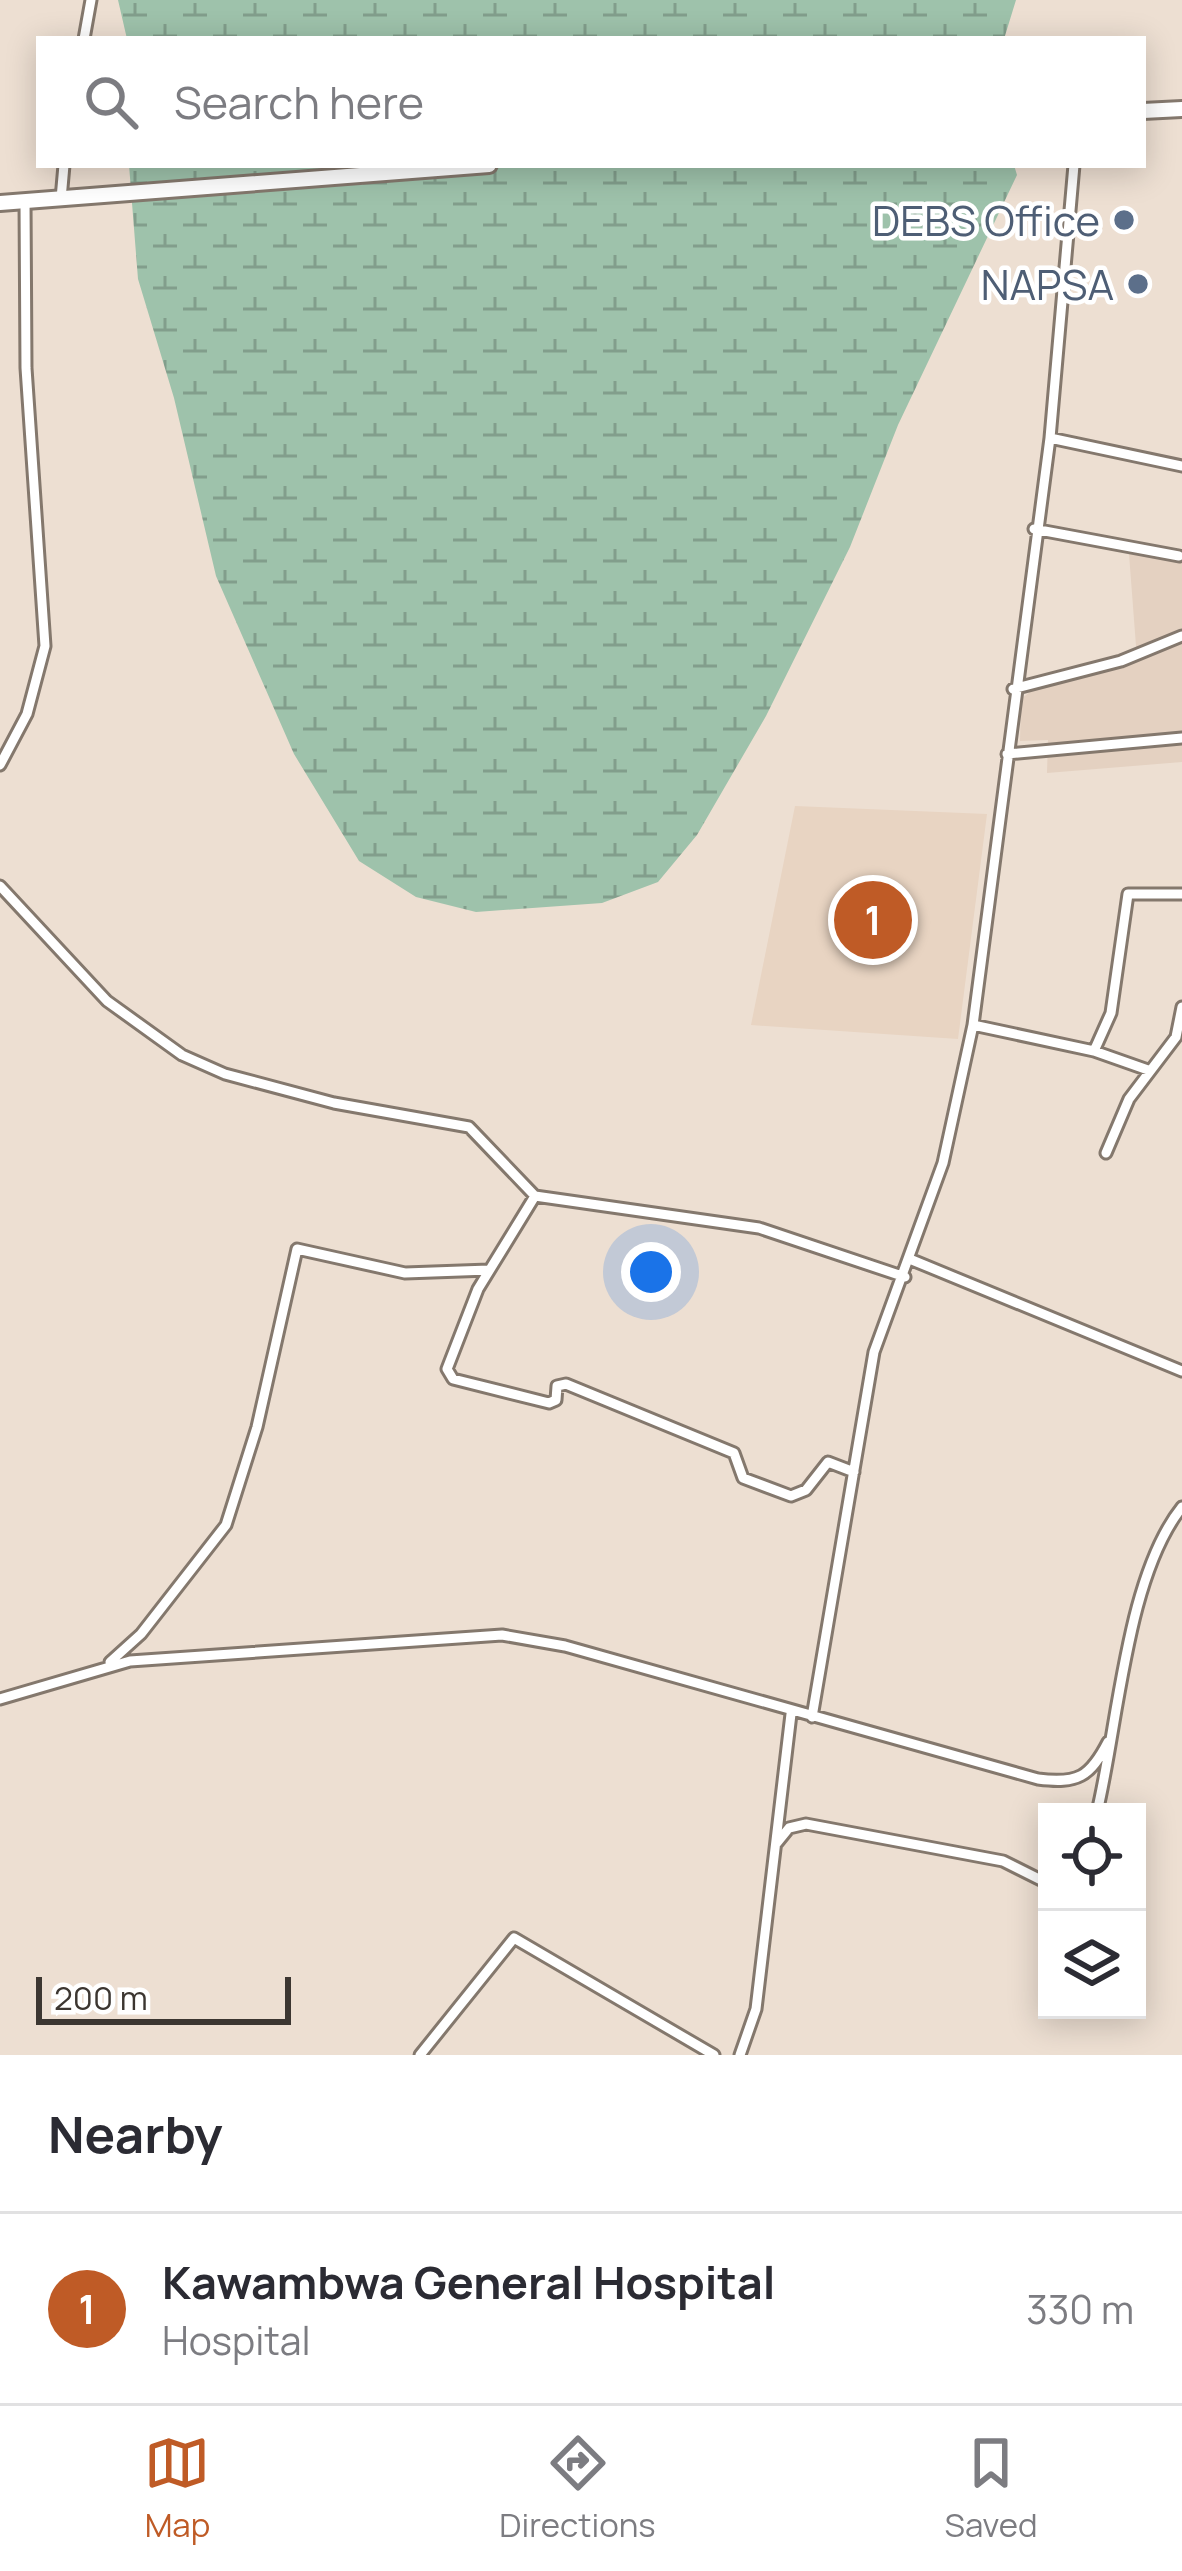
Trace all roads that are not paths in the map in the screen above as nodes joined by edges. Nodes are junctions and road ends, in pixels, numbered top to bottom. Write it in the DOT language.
graph roads {
  1 [pos="91,0"];
  2 [pos="84,36"];
  3 [pos="1182,110"];
  4 [pos="1146,112"];
  5 [pos="64,168"];
  6 [pos="451,168"];
  7 [pos="1074,168"];
  8 [pos="62,199"];
  9 [pos="25,201"];
  10 [pos="0,203"];
  11 [pos="1050,438"];
  12 [pos="1182,466"];
  13 [pos="1034,529"];
  14 [pos="1179,556"];
  15 [pos="1182,636"];
  16 [pos="1013,689"];
  17 [pos="1182,738"];
  18 [pos="1007,754"];
  19 [pos="0,765"];
  20 [pos="0,886"];
  21 [pos="1182,895"];
  22 [pos="1182,1007"];
  23 [pos="973,1025"];
  24 [pos="1094,1051"];
  25 [pos="1148,1070"];
  26 [pos="1106,1154"];
  27 [pos="535,1196"];
  28 [pos="912,1260"];
  29 [pos="489,1270"];
  30 [pos="905,1276"];
  31 [pos="1182,1371"];
  32 [pos="854,1472"];
  33 [pos="1182,1507"];
  34 [pos="105,1665"];
  35 [pos="0,1699"];
  36 [pos="791,1714"];
  37 [pos="812,1717"];
  38 [pos="1108,1742"];
  39 [pos="1098,1803"];
  40 [pos="776,1844"];
  41 [pos="1038,1878"];
  42 [pos="420,2055"];
  43 [pos="714,2055"];
  44 [pos="740,2055"];
  1 -- 2 [label="street"];
  3 -- 4 [label="main road"];
  5 -- 8 [label="street"];
  6 -- 8 [label="main road"];
  7 -- 11 [label="street"];
  8 -- 9 [label="main road"];
  9 -- 10 [label="main road"];
  9 -- 19 [label="street"];
  11 -- 12 [label="street"];
  11 -- 13 [label="street"];
  13 -- 14 [label="street"];
  13 -- 16 [label="street"];
  15 -- 16 [label="street"];
  16 -- 18 [label="street"];
  17 -- 18 [label="street"];
  18 -- 23 [label="street"];
  20 -- 27 [label="street"];
  21 -- 24 [label="street"];
  22 -- 25 [label="street"];
  23 -- 24 [label="street"];
  23 -- 28 [label="street"];
  24 -- 25 [label="street"];
  25 -- 26 [label="street"];
  27 -- 29 [label="street"];
  27 -- 30 [label="street"];
  28 -- 30 [label="street"];
  28 -- 31 [label="street"];
  29 -- 32 [label="street"];
  29 -- 34 [label="street"];
  30 -- 32 [label="street"];
  32 -- 37 [label="street"];
  33 -- 38 [label="street"];
  34 -- 35 [label="street"];
  34 -- 36 [label="street"];
  36 -- 37 [label="street"];
  36 -- 40 [label="street"];
  37 -- 38 [label="street"];
  38 -- 39 [label="street"];
  40 -- 41 [label="street"];
  40 -- 44 [label="street"];
  42 -- 43 [label="street"];
}
